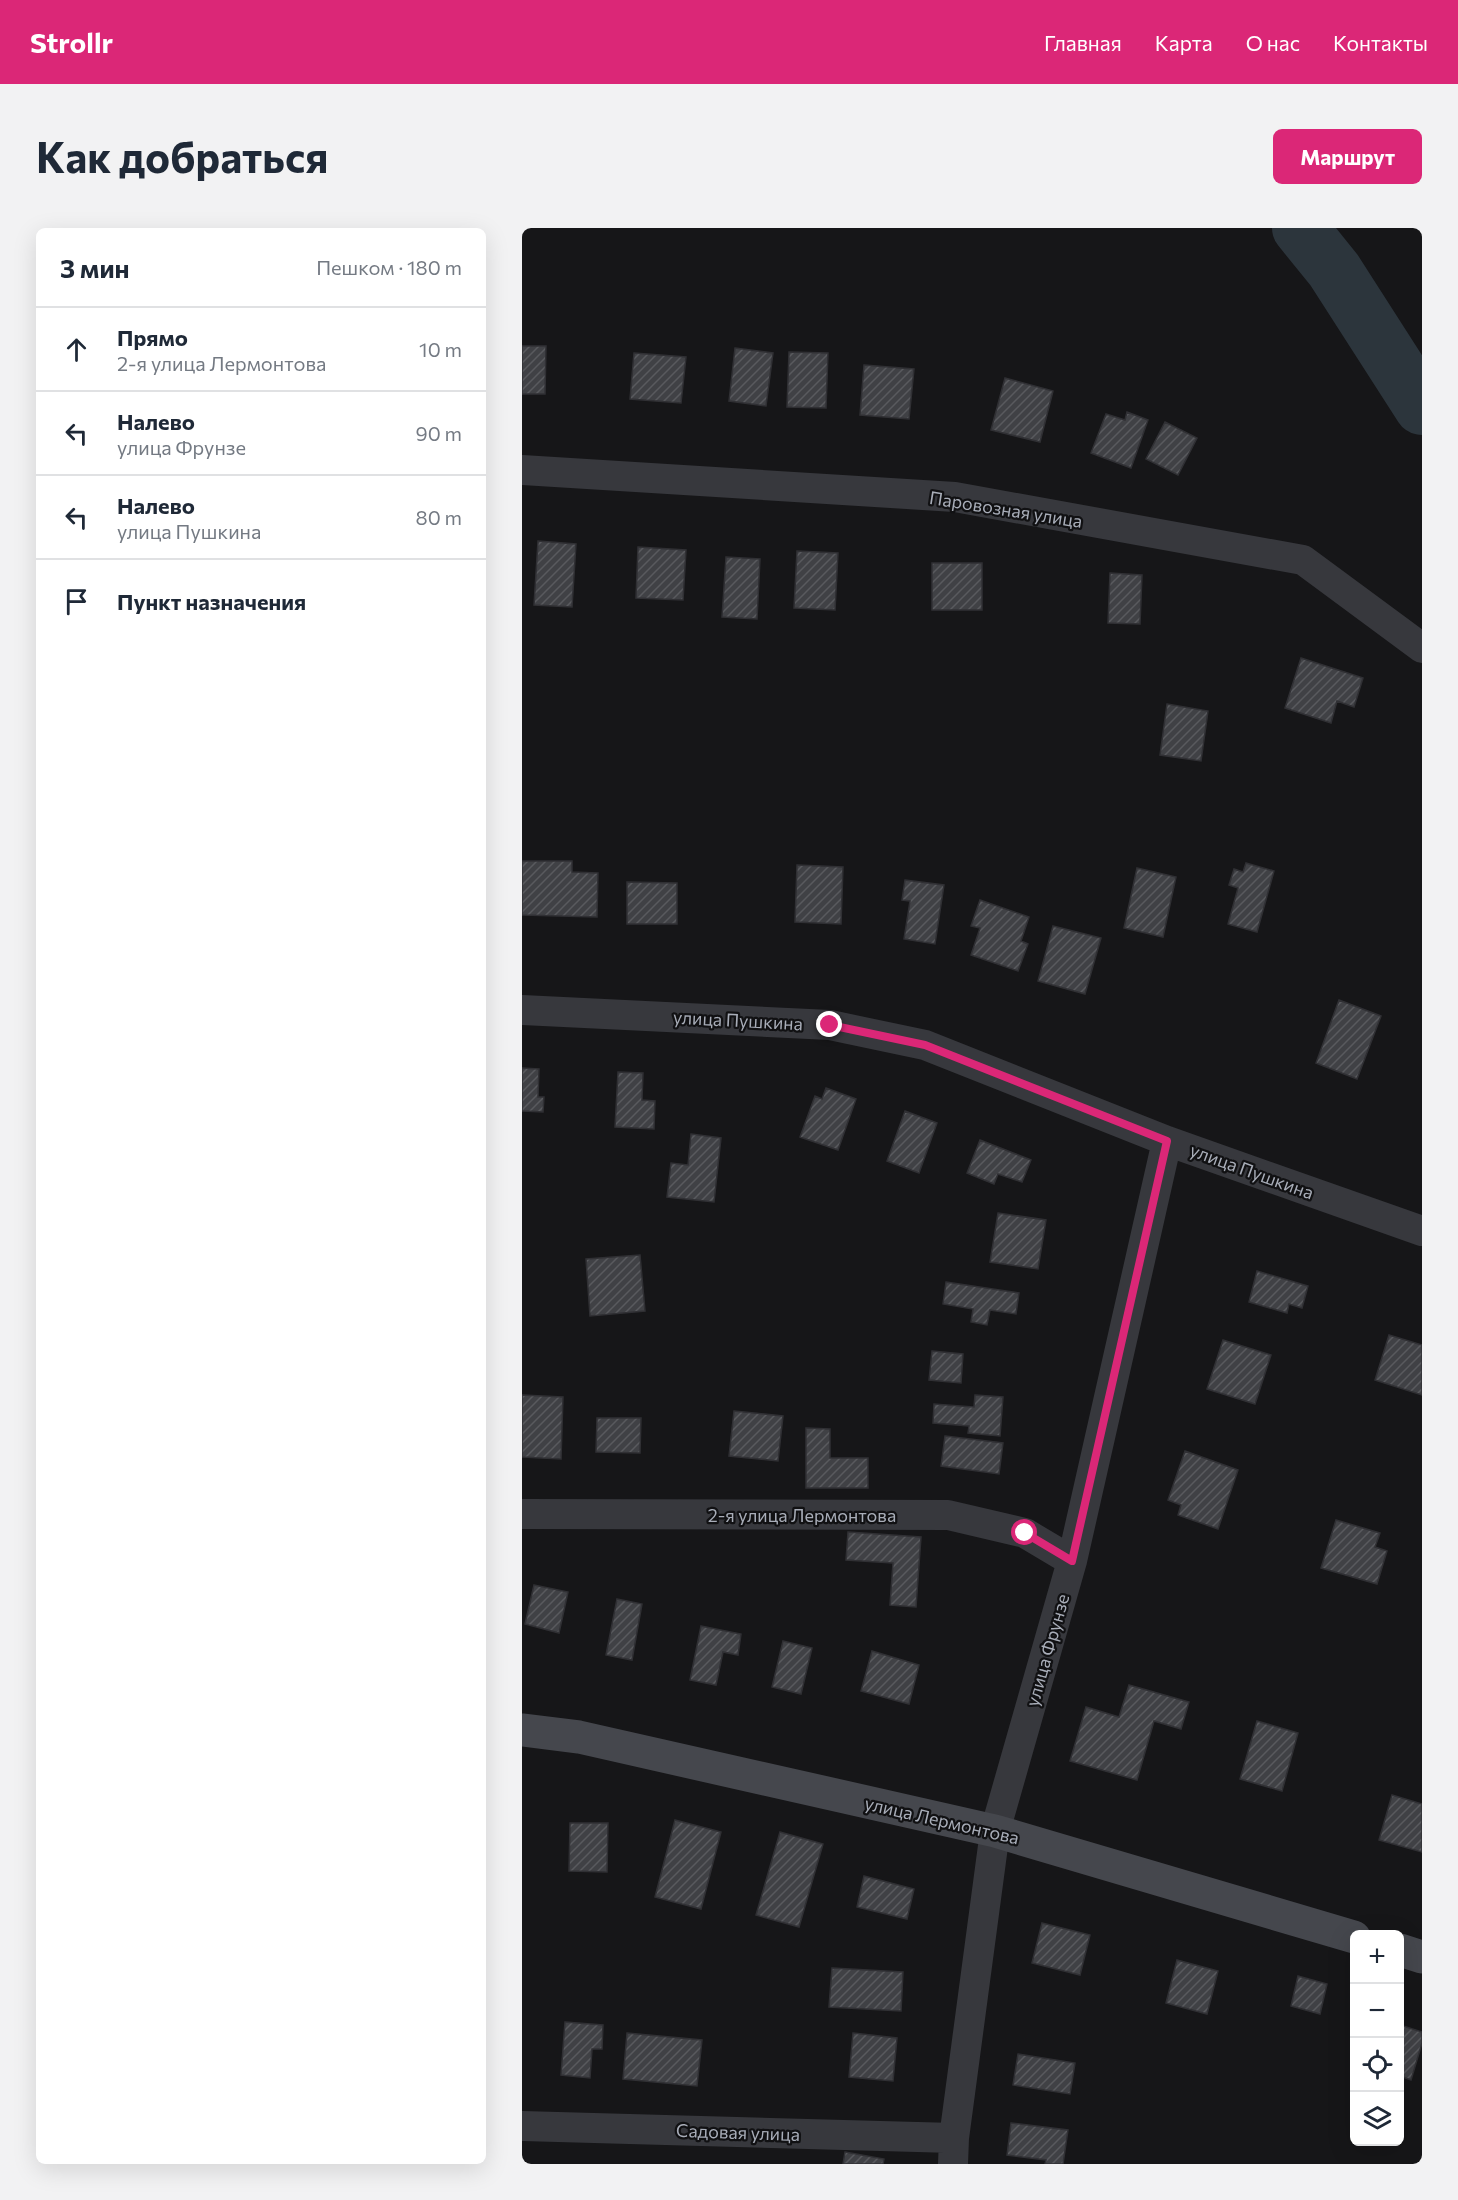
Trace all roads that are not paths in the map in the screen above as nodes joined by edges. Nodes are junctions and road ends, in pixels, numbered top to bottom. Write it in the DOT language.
graph roads {
  1 [pos="522,470"];
  2 [pos="1422,648"];
  3 [pos="522,1010"];
  4 [pos="1167,1141"];
  5 [pos="1422,1231"];
  6 [pos="522,1515"];
  7 [pos="1072,1561"];
  8 [pos="522,1730"];
  9 [pos="995,1831"];
  10 [pos="1350,1936"];
  11 [pos="1404,1951"];
  12 [pos="1422,1957"];
  13 [pos="522,2126"];
  14 [pos="954,2151"];
  1 -- 2 [label="street, Паровозная улица"];
  3 -- 4 [label="street, улица Пушкина"];
  4 -- 5 [label="street, улица Пушкина"];
  4 -- 7 [label="street, улица Фрунзе"];
  6 -- 7 [label="street, 2-я улица Лермонтова"];
  7 -- 9 [label="street, улица Фрунзе"];
  8 -- 9 [label="street, улица Лермонтова"];
  9 -- 10 [label="street, улица Лермонтова"];
  9 -- 14 [label="street, улица Фрунзе"];
  11 -- 12 [label="street"];
  13 -- 14 [label="street, Садовая улица"];
}
